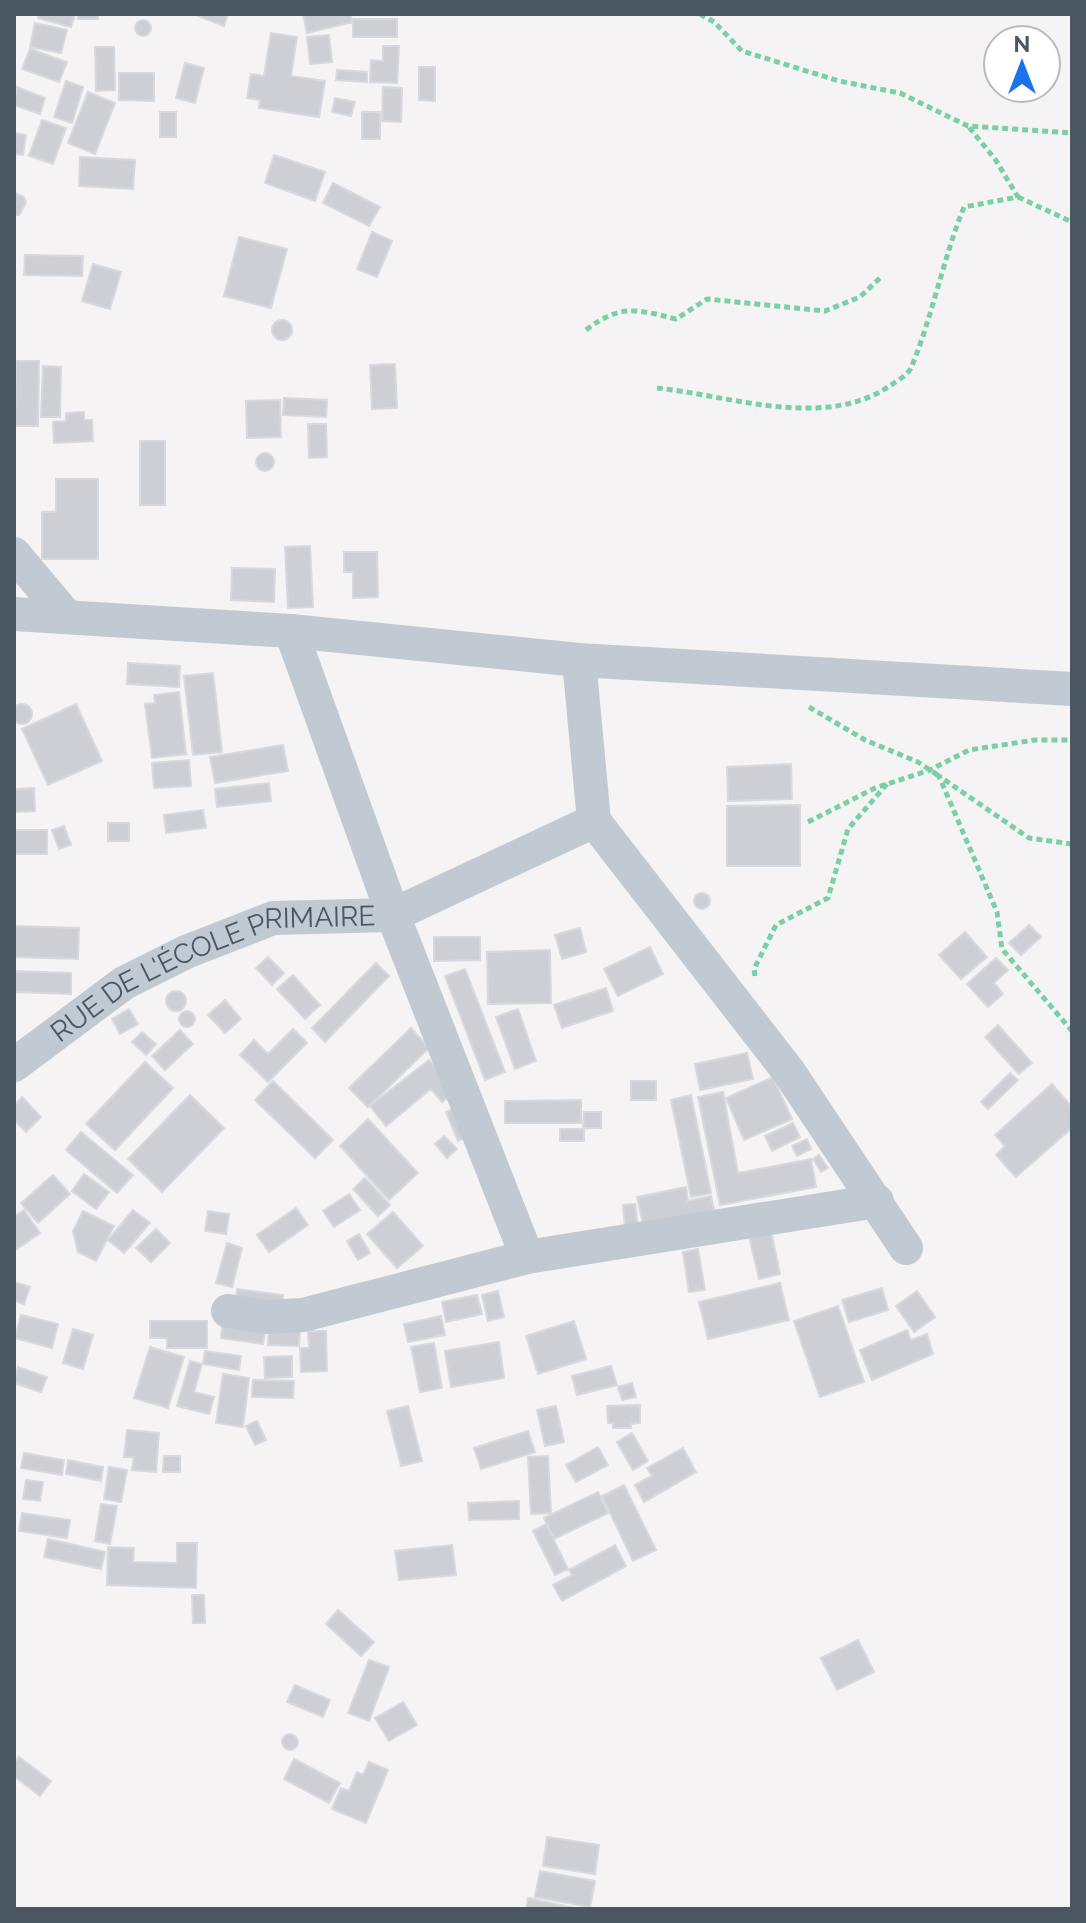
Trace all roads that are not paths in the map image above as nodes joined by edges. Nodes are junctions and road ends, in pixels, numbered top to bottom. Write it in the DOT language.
graph roads {
  1 [pos="14,554"];
  2 [pos="14,614"];
  3 [pos="67,617"];
  4 [pos="291,631"];
  5 [pos="579,660"];
  6 [pos="1072,689"];
  7 [pos="594,821"];
  8 [pos="393,915"];
  9 [pos="14,1065"];
  10 [pos="877,1201"];
  11 [pos="906,1248"];
  12 [pos="527,1257"];
  13 [pos="228,1311"];
  1 -- 3 [label="street"];
  2 -- 3 [label="street"];
  3 -- 4 [label="street"];
  4 -- 5 [label="street"];
  4 -- 8 [label="street"];
  5 -- 6 [label="street"];
  5 -- 7 [label="street"];
  7 -- 8 [label="street, RUE DE L'ÉCOLE PRIMAIRE"];
  7 -- 10 [label="street"];
  8 -- 9 [label="street, RUE DE L'ÉCOLE PRIMAIRE"];
  8 -- 12 [label="street"];
  10 -- 11 [label="street"];
  10 -- 12 [label="street"];
  12 -- 13 [label="street"];
}
